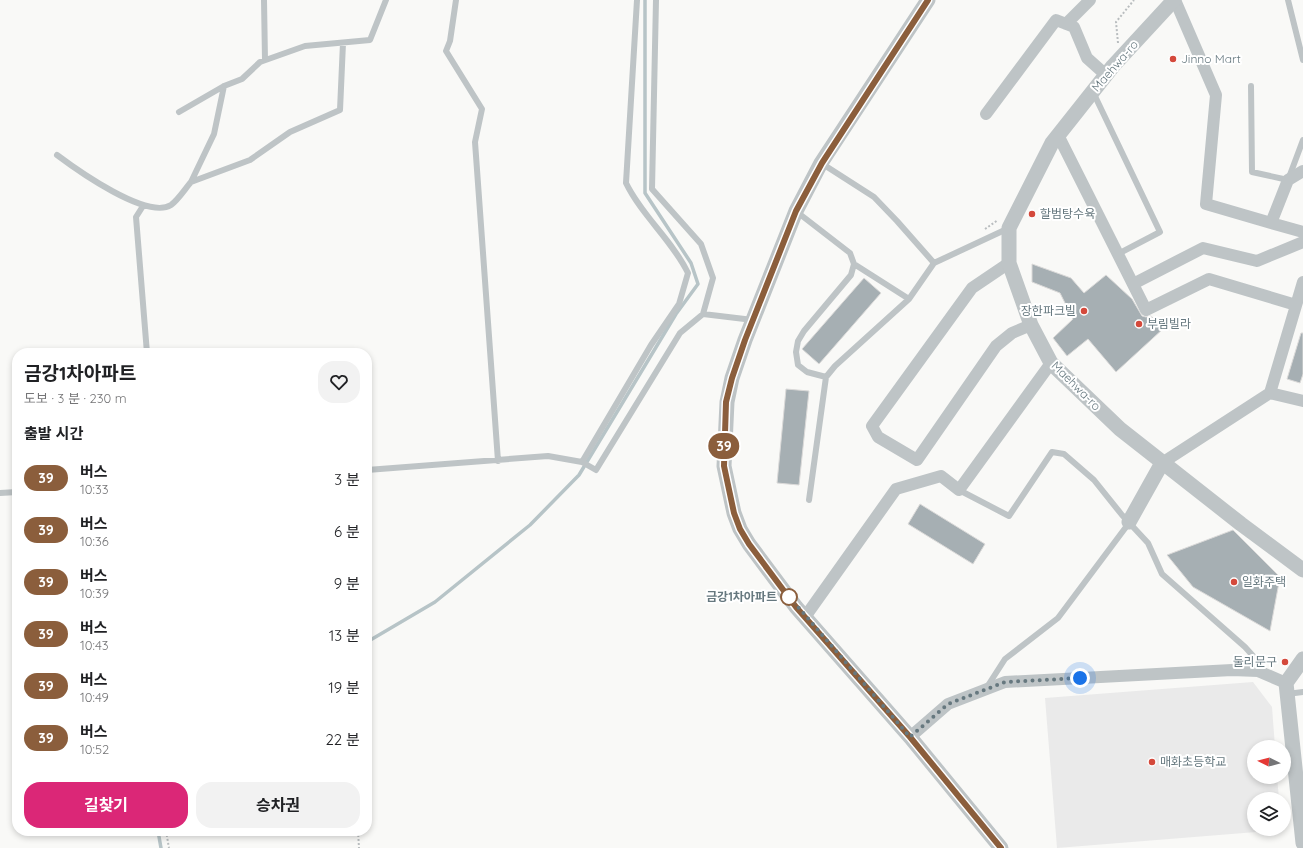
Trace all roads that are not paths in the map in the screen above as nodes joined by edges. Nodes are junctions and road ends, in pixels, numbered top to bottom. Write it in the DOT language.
graph roads {
  1 [pos="264,0"];
  2 [pos="386,0"];
  3 [pos="456,0"];
  4 [pos="637,0"];
  5 [pos="656,0"];
  6 [pos="928,0"];
  7 [pos="1090,0"];
  8 [pos="1174,0"];
  9 [pos="1288,0"];
  10 [pos="1066,24"];
  11 [pos="343,42"];
  12 [pos="265,60"];
  13 [pos="1303,60"];
  14 [pos="1106,75"];
  15 [pos="224,86"];
  16 [pos="1250,86"];
  17 [pos="1093,91"];
  18 [pos="179,112"];
  19 [pos="986,114"];
  20 [pos="1058,135"];
  21 [pos="1303,140"];
  22 [pos="57,155"];
  23 [pos="822,163"];
  24 [pos="1303,171"];
  25 [pos="1288,180"];
  26 [pos="191,182"];
  27 [pos="143,206"];
  28 [pos="796,211"];
  29 [pos="1271,223"];
  30 [pos="1008,228"];
  31 [pos="1303,232"];
  32 [pos="1303,242"];
  33 [pos="1118,254"];
  34 [pos="1009,263"];
  35 [pos="854,264"];
  36 [pos="934,264"];
  37 [pos="1303,282"];
  38 [pos="1133,284"];
  39 [pos="909,299"];
  40 [pos="1296,305"];
  41 [pos="703,314"];
  42 [pos="753,320"];
  43 [pos="1031,325"];
  44 [pos="147,348"];
  45 [pos="1051,363"];
  46 [pos="826,377"];
  47 [pos="1270,394"];
  48 [pos="1303,401"];
  49 [pos="498,461"];
  50 [pos="582,462"];
  51 [pos="1162,463"];
  52 [pos="372,470"];
  53 [pos="959,490"];
  54 [pos="12,492"];
  55 [pos="0,493"];
  56 [pos="809,500"];
  57 [pos="1129,522"];
  58 [pos="1303,570"];
  59 [pos="805,617"];
  60 [pos="1303,658"];
  61 [pos="1258,671"];
  62 [pos="1286,689"];
  63 [pos="986,690"];
  64 [pos="1303,692"];
  65 [pos="910,737"];
  66 [pos="1303,843"];
  67 [pos="1001,848"];
  1 -- 12 [label="lane"];
  2 -- 11 [label="lane"];
  3 -- 49 [label="lane"];
  4 -- 50 [label="lane"];
  5 -- 41 [label="lane"];
  6 -- 23 [label="street"];
  7 -- 10 [label="street"];
  8 -- 14 [label="street, Maehwa-ro"];
  8 -- 29 [label="street"];
  9 -- 13 [label="lane"];
  10 -- 14 [label="street"];
  10 -- 19 [label="street"];
  11 -- 12 [label="lane"];
  11 -- 26 [label="lane"];
  12 -- 15 [label="lane"];
  14 -- 17 [label="street, Maehwa-ro"];
  15 -- 18 [label="lane"];
  15 -- 26 [label="lane"];
  16 -- 25 [label="lane"];
  17 -- 20 [label="street, Maehwa-ro"];
  17 -- 33 [label="lane"];
  20 -- 30 [label="street, Maehwa-ro"];
  20 -- 33 [label="street"];
  21 -- 25 [label="lane"];
  22 -- 27 [label="lane"];
  23 -- 28 [label="street"];
  23 -- 36 [label="lane"];
  24 -- 25 [label="street"];
  25 -- 29 [label="street"];
  26 -- 27 [label="lane"];
  27 -- 44 [label="lane"];
  28 -- 35 [label="lane"];
  28 -- 42 [label="street"];
  29 -- 31 [label="street"];
  30 -- 34 [label="street, Maehwa-ro"];
  30 -- 36 [label="lane"];
  32 -- 38 [label="street"];
  33 -- 38 [label="street"];
  34 -- 43 [label="street, Maehwa-ro"];
  34 -- 43 [label="street"];
  35 -- 39 [label="lane"];
  35 -- 46 [label="lane"];
  36 -- 39 [label="lane"];
  37 -- 40 [label="street"];
  38 -- 40 [label="street"];
  39 -- 46 [label="lane"];
  40 -- 47 [label="street"];
  41 -- 42 [label="lane"];
  41 -- 50 [label="lane"];
  42 -- 59 [label="street"];
  43 -- 45 [label="street, Maehwa-ro"];
  45 -- 51 [label="street, Maehwa-ro"];
  45 -- 53 [label="street"];
  46 -- 56 [label="lane"];
  47 -- 48 [label="street"];
  47 -- 51 [label="street"];
  49 -- 50 [label="lane"];
  49 -- 52 [label="lane"];
  51 -- 57 [label="street"];
  51 -- 58 [label="street, Maehwa-ro"];
  53 -- 57 [label="lane"];
  53 -- 59 [label="street"];
  54 -- 55 [label="lane"];
  57 -- 61 [label="lane"];
  57 -- 63 [label="lane"];
  59 -- 65 [label="street"];
  60 -- 62 [label="street"];
  61 -- 62 [label="street"];
  61 -- 63 [label="street"];
  62 -- 64 [label="lane"];
  62 -- 66 [label="street"];
  63 -- 65 [label="street"];
  65 -- 67 [label="street"];
}
